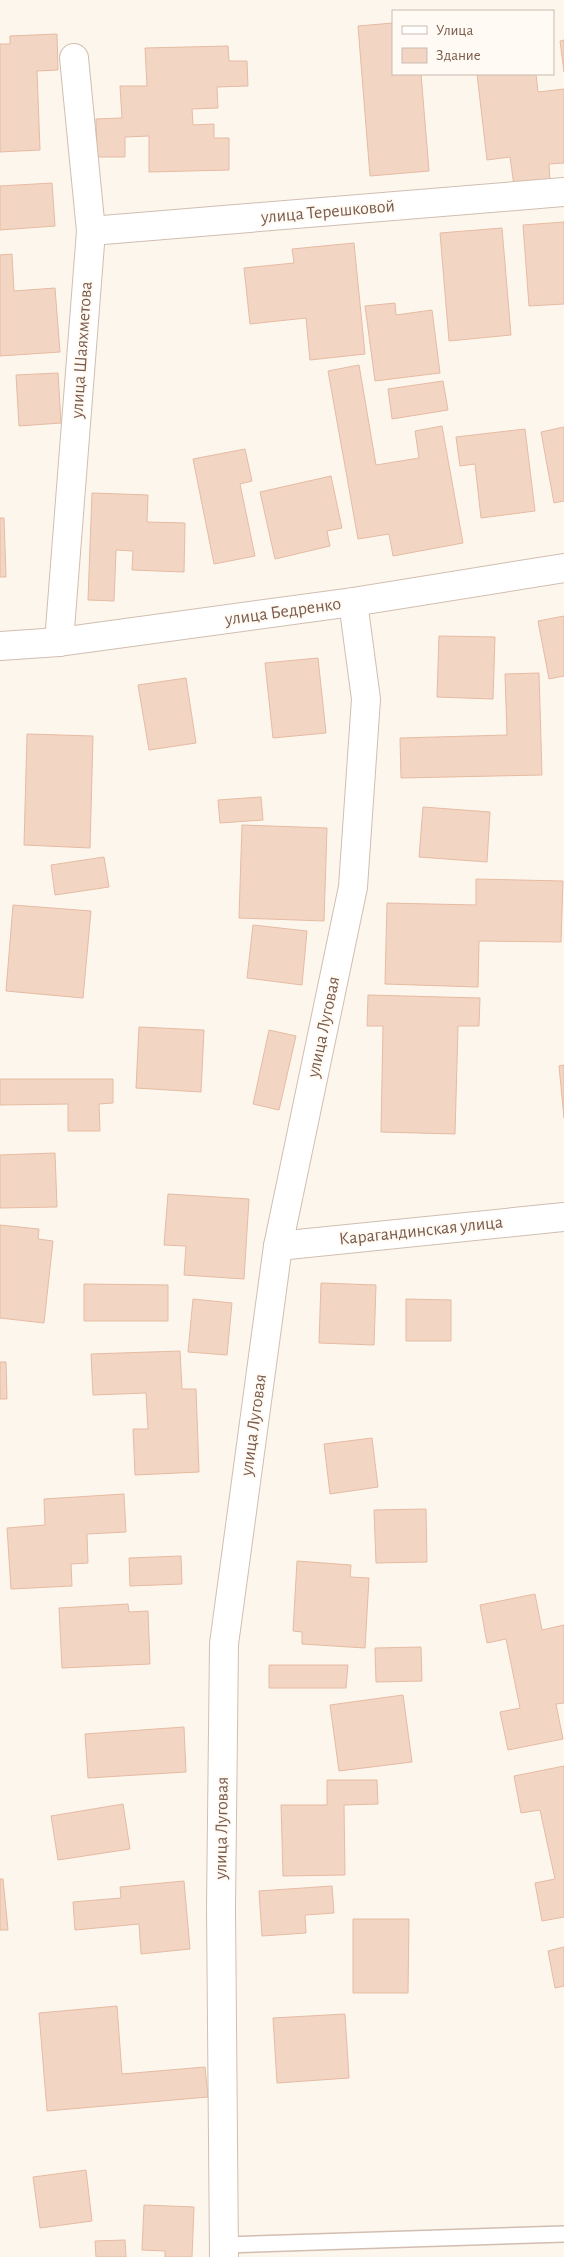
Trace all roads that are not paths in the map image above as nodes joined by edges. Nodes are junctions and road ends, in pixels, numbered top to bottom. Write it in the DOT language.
graph roads {
  1 [pos="74,58"];
  2 [pos="564,192"];
  3 [pos="91,232"];
  4 [pos="564,568"];
  5 [pos="353,602"];
  6 [pos="59,642"];
  7 [pos="0,646"];
  8 [pos="564,1217"];
  9 [pos="278,1246"];
  10 [pos="564,2234"];
  11 [pos="224,2251"];
  1 -- 3 [label="street, улица Шаяхметова"];
  2 -- 3 [label="street, улица Терешковой"];
  3 -- 6 [label="street, улица Шаяхметова"];
  4 -- 5 [label="street, улица Бедренко"];
  5 -- 6 [label="street, улица Бедренко"];
  5 -- 9 [label="street, улица Луговая"];
  6 -- 7 [label="street, улица Бедренко"];
  8 -- 9 [label="street, Карагандинская улица"];
  9 -- 11 [label="street, улица Луговая"];
  10 -- 11 [label="lane"];
}
